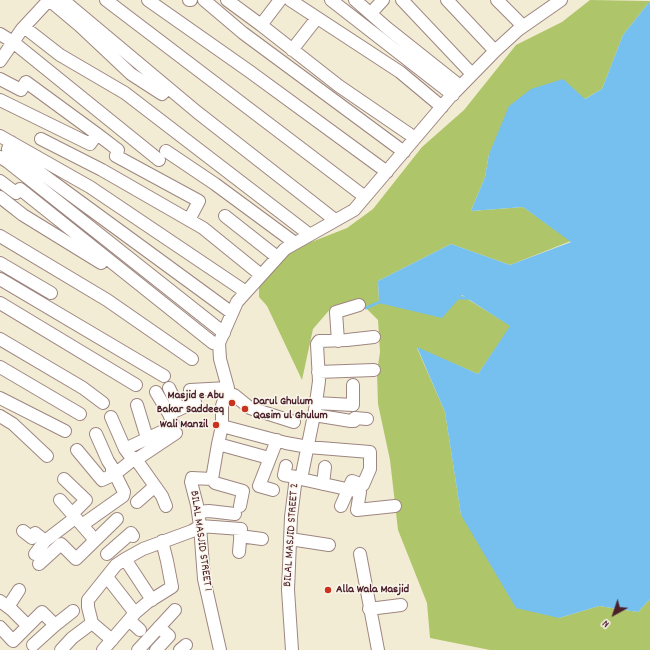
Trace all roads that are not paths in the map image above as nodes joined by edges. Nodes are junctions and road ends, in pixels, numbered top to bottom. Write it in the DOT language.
graph roads {
  1 [pos="49,0"];
  2 [pos="63,0"];
  3 [pos="106,0"];
  4 [pos="148,0"];
  5 [pos="204,0"];
  6 [pos="227,0"];
  7 [pos="280,0"];
  8 [pos="290,0"];
  9 [pos="331,0"];
  10 [pos="356,0"];
  11 [pos="383,0"];
  12 [pos="402,0"];
  13 [pos="447,0"];
  14 [pos="502,2"];
  15 [pos="555,2"];
  16 [pos="371,13"];
  17 [pos="317,18"];
  18 [pos="261,25"];
  19 [pos="523,26"];
  20 [pos="24,27"];
  21 [pos="0,34"];
  22 [pos="13,42"];
  23 [pos="292,50"];
  24 [pos="495,51"];
  25 [pos="0,61"];
  26 [pos="472,74"];
  27 [pos="0,79"];
  28 [pos="168,88"];
  29 [pos="457,91"];
  30 [pos="0,100"];
  31 [pos="442,107"];
  32 [pos="98,134"];
  33 [pos="416,138"];
  34 [pos="5,139"];
  35 [pos="41,139"];
  36 [pos="404,152"];
  37 [pos="0,157"];
  38 [pos="387,172"];
  39 [pos="0,181"];
  40 [pos="0,197"];
  41 [pos="365,197"];
  42 [pos="225,216"];
  43 [pos="189,220"];
  44 [pos="336,220"];
  45 [pos="310,235"];
  46 [pos="0,236"];
  47 [pos="295,243"];
  48 [pos="277,257"];
  49 [pos="110,262"];
  50 [pos="0,263"];
  51 [pos="261,275"];
  52 [pos="0,279"];
  53 [pos="246,292"];
  54 [pos="52,293"];
  55 [pos="0,303"];
  56 [pos="359,305"];
  57 [pos="232,313"];
  58 [pos="224,333"];
  59 [pos="374,337"];
  60 [pos="0,339"];
  61 [pos="338,340"];
  62 [pos="216,344"];
  63 [pos="192,359"];
  64 [pos="0,368"];
  65 [pos="374,370"];
  66 [pos="318,372"];
  67 [pos="164,376"];
  68 [pos="136,385"];
  69 [pos="353,386"];
  70 [pos="169,388"];
  71 [pos="227,389"];
  72 [pos="156,392"];
  73 [pos="0,398"];
  74 [pos="103,402"];
  75 [pos="316,403"];
  76 [pos="137,405"];
  77 [pos="174,412"];
  78 [pos="80,414"];
  79 [pos="314,415"];
  80 [pos="0,416"];
  81 [pos="111,417"];
  82 [pos="366,419"];
  83 [pos="294,422"];
  84 [pos="222,426"];
  85 [pos="65,431"];
  86 [pos="176,433"];
  87 [pos="96,434"];
  88 [pos="147,438"];
  89 [pos="277,440"];
  90 [pos="218,444"];
  91 [pos="308,447"];
  92 [pos="125,449"];
  93 [pos="77,450"];
  94 [pos="47,456"];
  95 [pos="135,458"];
  96 [pos="269,458"];
  97 [pos="286,466"];
  98 [pos="325,467"];
  99 [pos="113,475"];
  100 [pos="299,478"];
  101 [pos="64,479"];
  102 [pos="212,479"];
  103 [pos="323,484"];
  104 [pos="154,487"];
  105 [pos="273,490"];
  106 [pos="348,490"];
  107 [pos="60,500"];
  108 [pos="137,502"];
  109 [pos="166,506"];
  110 [pos="342,506"];
  111 [pos="395,506"];
  112 [pos="198,512"];
  113 [pos="117,518"];
  114 [pos="76,519"];
  115 [pos="200,526"];
  116 [pos="23,531"];
  117 [pos="133,536"];
  118 [pos="240,536"];
  119 [pos="290,539"];
  120 [pos="262,540"];
  121 [pos="45,541"];
  122 [pos="162,541"];
  123 [pos="93,543"];
  124 [pos="329,545"];
  125 [pos="239,552"];
  126 [pos="107,554"];
  127 [pos="360,554"];
  128 [pos="120,562"];
  129 [pos="107,577"];
  130 [pos="19,590"];
  131 [pos="152,600"];
  132 [pos="4,604"];
  133 [pos="401,605"];
  134 [pos="369,609"];
  135 [pos="175,610"];
  136 [pos="73,611"];
  137 [pos="132,617"];
  138 [pos="92,623"];
  139 [pos="55,625"];
  140 [pos="0,626"];
  141 [pos="159,627"];
  142 [pos="24,630"];
  143 [pos="140,630"];
  144 [pos="112,640"];
  145 [pos="36,648"];
  146 [pos="61,650"];
  147 [pos="103,650"];
  148 [pos="138,650"];
  149 [pos="156,650"];
  150 [pos="220,650"];
  151 [pos="292,650"];
  152 [pos="378,650"];
  1 -- 20 [label="street"];
  1 -- 28 [label="street"];
  2 -- 28 [label="street"];
  3 -- 41 [label="street"];
  4 -- 38 [label="street"];
  5 -- 36 [label="street"];
  6 -- 18 [label="street"];
  7 -- 18 [label="street"];
  8 -- 17 [label="street"];
  9 -- 29 [label="street"];
  10 -- 16 [label="street"];
  11 -- 16 [label="street"];
  12 -- 26 [label="street"];
  13 -- 24 [label="street"];
  14 -- 19 [label="street"];
  15 -- 19 [label="street"];
  16 -- 29 [label="street"];
  17 -- 23 [label="street"];
  17 -- 31 [label="street"];
  18 -- 23 [label="street"];
  19 -- 24 [label="street"];
  20 -- 22 [label="street"];
  20 -- 45 [label="street"];
  21 -- 22 [label="street"];
  22 -- 25 [label="street"];
  22 -- 47 [label="street"];
  23 -- 33 [label="street"];
  24 -- 26 [label="street"];
  26 -- 29 [label="street"];
  27 -- 32 [label="street"];
  28 -- 44 [label="street"];
  29 -- 31 [label="street"];
  30 -- 32 [label="street"];
  31 -- 33 [label="street"];
  32 -- 43 [label="street"];
  33 -- 36 [label="street"];
  34 -- 53 [label="street"];
  34 -- 57 [label="street"];
  35 -- 43 [label="street"];
  36 -- 38 [label="street"];
  37 -- 58 [label="street"];
  38 -- 41 [label="street"];
  39 -- 49 [label="street"];
  40 -- 49 [label="street"];
  41 -- 44 [label="street"];
  42 -- 48 [label="street"];
  43 -- 51 [label="street"];
  44 -- 45 [label="street"];
  45 -- 47 [label="street"];
  46 -- 63 [label="street"];
  47 -- 48 [label="street"];
  48 -- 51 [label="street"];
  49 -- 62 [label="street"];
  50 -- 54 [label="street"];
  51 -- 53 [label="street"];
  52 -- 67 [label="street"];
  53 -- 57 [label="street"];
  55 -- 68 [label="street"];
  56 -- 61 [label="street"];
  57 -- 58 [label="street"];
  58 -- 62 [label="street"];
  59 -- 61 [label="street, BILAL MASJID STREET 2"];
  60 -- 74 [label="street"];
  61 -- 66 [label="street, BILAL MASJID STREET 2"];
  62 -- 71 [label="street"];
  64 -- 78 [label="street"];
  65 -- 66 [label="street"];
  66 -- 75 [label="street, BILAL MASJID STREET 2"];
  69 -- 75 [label="street"];
  70 -- 77 [label="street"];
  71 -- 77 [label="street"];
  71 -- 83 [label="street"];
  71 -- 84 [label="street"];
  72 -- 77 [label="street"];
  73 -- 85 [label="street"];
  75 -- 79 [label="street, BILAL MASJID STREET 2"];
  76 -- 88 [label="street"];
  77 -- 88 [label="street"];
  79 -- 82 [label="street"];
  79 -- 91 [label="street, BILAL MASJID STREET 2"];
  80 -- 94 [label="street"];
  81 -- 92 [label="street"];
  84 -- 89 [label="street"];
  84 -- 90 [label="street"];
  86 -- 95 [label="street"];
  87 -- 99 [label="street"];
  88 -- 92 [label="street"];
  89 -- 91 [label="street"];
  89 -- 96 [label="street"];
  90 -- 96 [label="street"];
  90 -- 102 [label="street"];
  91 -- 100 [label="street, BILAL MASJID STREET 2"];
  91 -- 106 [label="street"];
  92 -- 95 [label="street"];
  93 -- 99 [label="street"];
  95 -- 99 [label="street"];
  95 -- 104 [label="street"];
  96 -- 105 [label="street"];
  97 -- 100 [label="street"];
  98 -- 103 [label="street"];
  99 -- 114 [label="street"];
  100 -- 103 [label="street"];
  100 -- 119 [label="street, BILAL MASJID STREET 2"];
  101 -- 114 [label="street"];
  102 -- 112 [label="street, BILAL MASJID STREET 1"];
  102 -- 112 [label="street"];
  103 -- 106 [label="street"];
  104 -- 108 [label="street"];
  104 -- 109 [label="street"];
  106 -- 110 [label="street"];
  106 -- 111 [label="street"];
  107 -- 114 [label="street"];
  112 -- 115 [label="street, BILAL MASJID STREET 1"];
  113 -- 123 [label="street"];
  114 -- 121 [label="street"];
  114 -- 123 [label="street"];
  115 -- 118 [label="street"];
  115 -- 122 [label="street"];
  115 -- 150 [label="street, BILAL MASJID STREET 1"];
  116 -- 121 [label="street"];
  117 -- 126 [label="street"];
  118 -- 120 [label="street"];
  118 -- 125 [label="street"];
  119 -- 124 [label="street"];
  119 -- 151 [label="street, BILAL MASJID STREET 2"];
  121 -- 123 [label="street"];
  122 -- 128 [label="street"];
  122 -- 131 [label="street"];
  123 -- 126 [label="street"];
  126 -- 128 [label="street"];
  127 -- 134 [label="street"];
  128 -- 129 [label="street"];
  128 -- 131 [label="street"];
  129 -- 137 [label="street"];
  129 -- 138 [label="street"];
  130 -- 132 [label="street"];
  131 -- 137 [label="street"];
  132 -- 142 [label="street"];
  133 -- 134 [label="street"];
  134 -- 152 [label="street"];
  135 -- 141 [label="street"];
  136 -- 139 [label="street"];
  137 -- 143 [label="street"];
  137 -- 144 [label="street"];
  138 -- 144 [label="street"];
  138 -- 146 [label="street"];
  139 -- 142 [label="street"];
  139 -- 145 [label="street"];
  140 -- 142 [label="street"];
  141 -- 148 [label="street"];
  141 -- 149 [label="street"];
  142 -- 145 [label="street"];
  144 -- 147 [label="street"];
}
